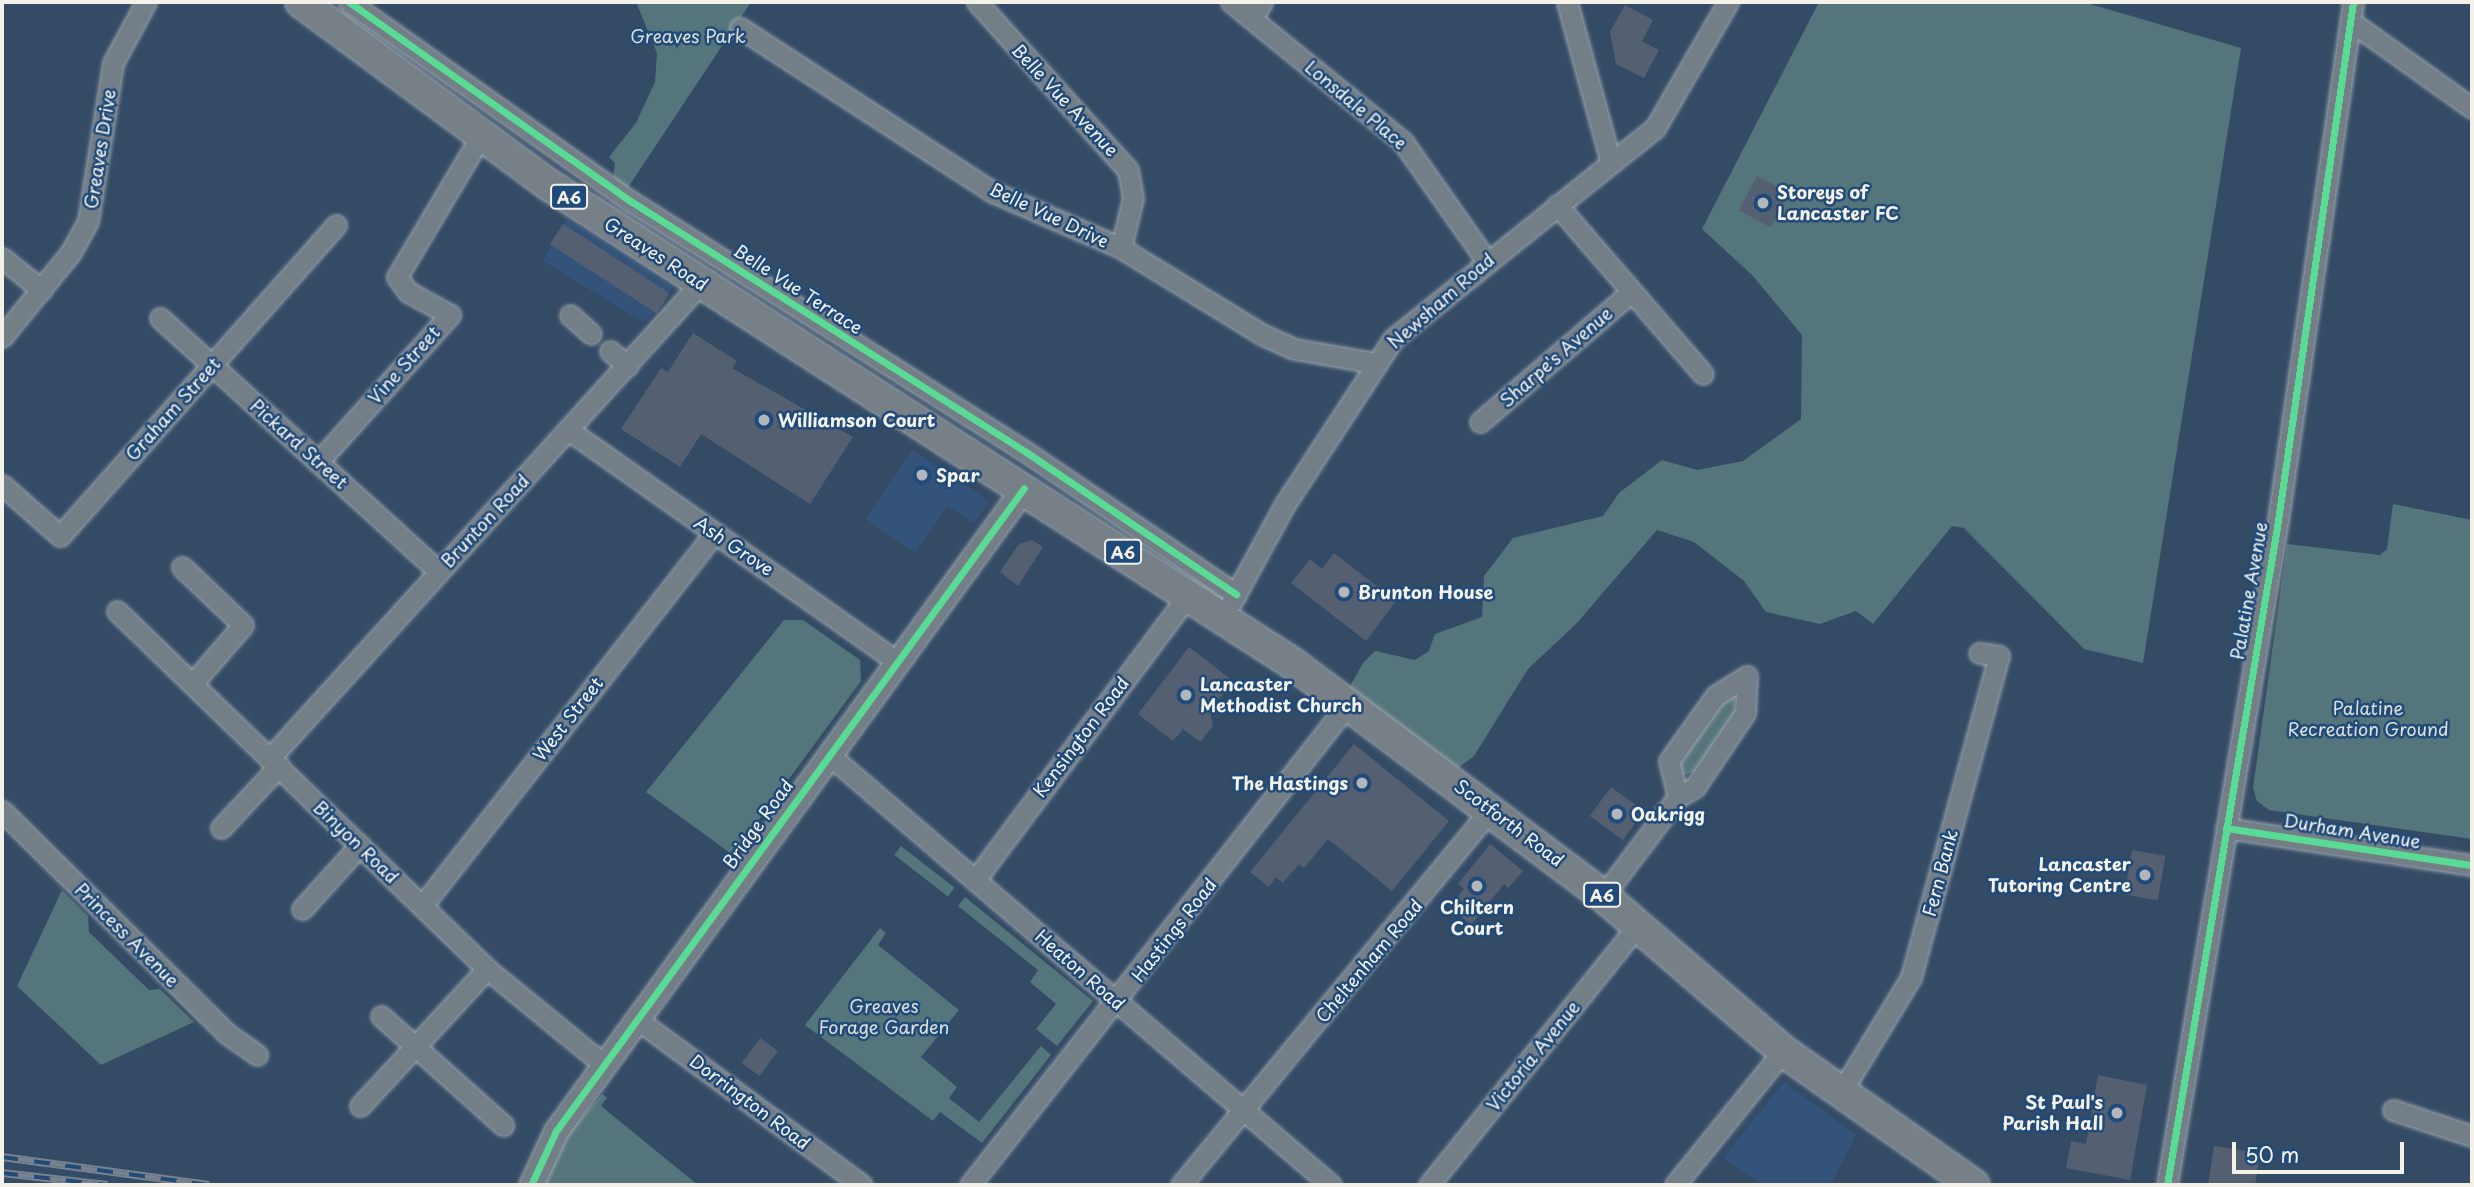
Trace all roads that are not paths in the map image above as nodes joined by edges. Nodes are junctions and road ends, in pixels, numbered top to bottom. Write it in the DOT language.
graph roads {
  1 [pos="146,2"];
  2 [pos="301,2"];
  3 [pos="349,2"];
  4 [pos="977,2"];
  5 [pos="1231,2"];
  6 [pos="1567,2"];
  7 [pos="1728,2"];
  8 [pos="1257,10"];
  9 [pos="2351,12"];
  10 [pos="740,28"];
  11 [pos="2472,108"];
  12 [pos="480,137"];
  13 [pos="1611,163"];
  14 [pos="1557,205"];
  15 [pos="336,225"];
  16 [pos="1121,248"];
  17 [pos="2,258"];
  18 [pos="1486,260"];
  19 [pos="700,284"];
  20 [pos="42,290"];
  21 [pos="1631,292"];
  22 [pos="569,316"];
  23 [pos="160,318"];
  24 [pos="591,334"];
  25 [pos="2,337"];
  26 [pos="610,351"];
  27 [pos="1374,363"];
  28 [pos="212,365"];
  29 [pos="628,366"];
  30 [pos="1703,374"];
  31 [pos="1480,422"];
  32 [pos="570,431"];
  33 [pos="318,461"];
  34 [pos="2,485"];
  35 [pos="1024,488"];
  36 [pos="714,533"];
  37 [pos="182,567"];
  38 [pos="438,571"];
  39 [pos="1188,595"];
  40 [pos="1229,605"];
  41 [pos="117,611"];
  42 [pos="1979,653"];
  43 [pos="897,662"];
  44 [pos="193,683"];
  45 [pos="1348,704"];
  46 [pos="828,754"];
  47 [pos="274,762"];
  48 [pos="1678,796"];
  49 [pos="1491,809"];
  50 [pos="2,811"];
  51 [pos="221,828"];
  52 [pos="2226,828"];
  53 [pos="360,845"];
  54 [pos="2472,865"];
  55 [pos="975,880"];
  56 [pos="1603,896"];
  57 [pos="422,906"];
  58 [pos="302,909"];
  59 [pos="1637,926"];
  60 [pos="488,969"];
  61 [pos="1117,1002"];
  62 [pos="381,1016"];
  63 [pos="638,1020"];
  64 [pos="417,1049"];
  65 [pos="1783,1051"];
  66 [pos="257,1055"];
  67 [pos="603,1064"];
  68 [pos="1840,1094"];
  69 [pos="360,1106"];
  70 [pos="2393,1110"];
  71 [pos="1244,1111"];
  72 [pos="503,1125"];
  73 [pos="2472,1136"];
  74 [pos="531,1185"];
  75 [pos="862,1185"];
  76 [pos="970,1185"];
  77 [pos="1181,1185"];
  78 [pos="1331,1185"];
  79 [pos="1429,1185"];
  80 [pos="1675,1185"];
  81 [pos="1974,1185"];
  82 [pos="2167,1185"];
  1 -- 20 [label="street, Greaves Drive"];
  2 -- 12 [label="main road, Greaves Road / A6"];
  3 -- 40 [label="street, Belle Vue Terrace"];
  4 -- 16 [label="street, Belle Vue Avenue"];
  5 -- 8 [label="street, Lonsdale Place"];
  6 -- 13 [label="street"];
  7 -- 13 [label="street, Newsham Road"];
  8 -- 18 [label="street, Lonsdale Place"];
  9 -- 11 [label="street"];
  9 -- 52 [label="street, Palatine Avenue"];
  10 -- 16 [label="street, Belle Vue Drive"];
  12 -- 19 [label="main road, Greaves Road / A6"];
  12 -- 33 [label="street, Vine Street"];
  13 -- 14 [label="street, Newsham Road"];
  14 -- 18 [label="street, Newsham Road"];
  14 -- 21 [label="street"];
  15 -- 28 [label="street, Graham Street"];
  16 -- 27 [label="street, Belle Vue Drive"];
  17 -- 20 [label="street"];
  18 -- 27 [label="street, Newsham Road"];
  19 -- 29 [label="street, Brunton Road"];
  19 -- 35 [label="main road, Greaves Road / A6"];
  20 -- 25 [label="street, Greaves Drive"];
  21 -- 30 [label="street"];
  21 -- 31 [label="street, Sharpe's Avenue"];
  22 -- 24 [label="street"];
  23 -- 28 [label="street, Pickard Street"];
  26 -- 29 [label="street"];
  27 -- 40 [label="street, Newsham Road"];
  28 -- 33 [label="street, Pickard Street"];
  28 -- 34 [label="street, Graham Street"];
  29 -- 32 [label="street, Brunton Road"];
  32 -- 36 [label="street, Ash Grove"];
  32 -- 38 [label="street, Brunton Road"];
  33 -- 38 [label="street, Pickard Street"];
  35 -- 39 [label="main road, Scotforth Road / A6"];
  35 -- 43 [label="street, Bridge Road"];
  36 -- 43 [label="street, Ash Grove"];
  36 -- 57 [label="street, West Street"];
  37 -- 44 [label="street"];
  38 -- 47 [label="street, Brunton Road"];
  39 -- 40 [label="main road, Scotforth Road / A6"];
  39 -- 55 [label="street, Kensington Road"];
  40 -- 45 [label="main road, Scotforth Road / A6"];
  41 -- 44 [label="street, Binyon Road"];
  42 -- 68 [label="street, Fern Bank"];
  43 -- 46 [label="street, Bridge Road"];
  44 -- 47 [label="street, Binyon Road"];
  45 -- 49 [label="main road, Scotforth Road / A6"];
  45 -- 61 [label="street, Hastings Road"];
  46 -- 55 [label="street, Heaton Road"];
  46 -- 63 [label="street, Bridge Road"];
  47 -- 51 [label="street, Brunton Road"];
  47 -- 53 [label="street, Binyon Road"];
  48 -- 48 [label="street"];
  48 -- 56 [label="street"];
  49 -- 56 [label="main road, Scotforth Road / A6"];
  49 -- 71 [label="street, Cheltenham Road"];
  50 -- 66 [label="street, Princess Avenue"];
  52 -- 54 [label="street, Durham Avenue"];
  52 -- 82 [label="street, Palatine Avenue"];
  53 -- 57 [label="street, Binyon Road"];
  53 -- 58 [label="street"];
  55 -- 61 [label="street, Heaton Road"];
  56 -- 59 [label="main road, Scotforth Road / A6"];
  57 -- 60 [label="street, Binyon Road"];
  59 -- 65 [label="main road, Scotforth Road / A6"];
  59 -- 79 [label="street, Victoria Avenue"];
  60 -- 64 [label="street"];
  60 -- 67 [label="street, Binyon Road"];
  61 -- 71 [label="street, Heaton Road"];
  61 -- 76 [label="street, Hastings Road"];
  62 -- 64 [label="street"];
  63 -- 67 [label="street, Bridge Road"];
  63 -- 75 [label="street, Dorrington Road"];
  64 -- 69 [label="street"];
  64 -- 72 [label="street"];
  65 -- 68 [label="main road, Scotforth Road / A6"];
  65 -- 80 [label="street"];
  67 -- 74 [label="street, Bridge Road"];
  68 -- 81 [label="main road, Scotforth Road / A6"];
  70 -- 73 [label="street"];
  71 -- 77 [label="street, Cheltenham Road"];
  71 -- 78 [label="street, Heaton Road"];
}
